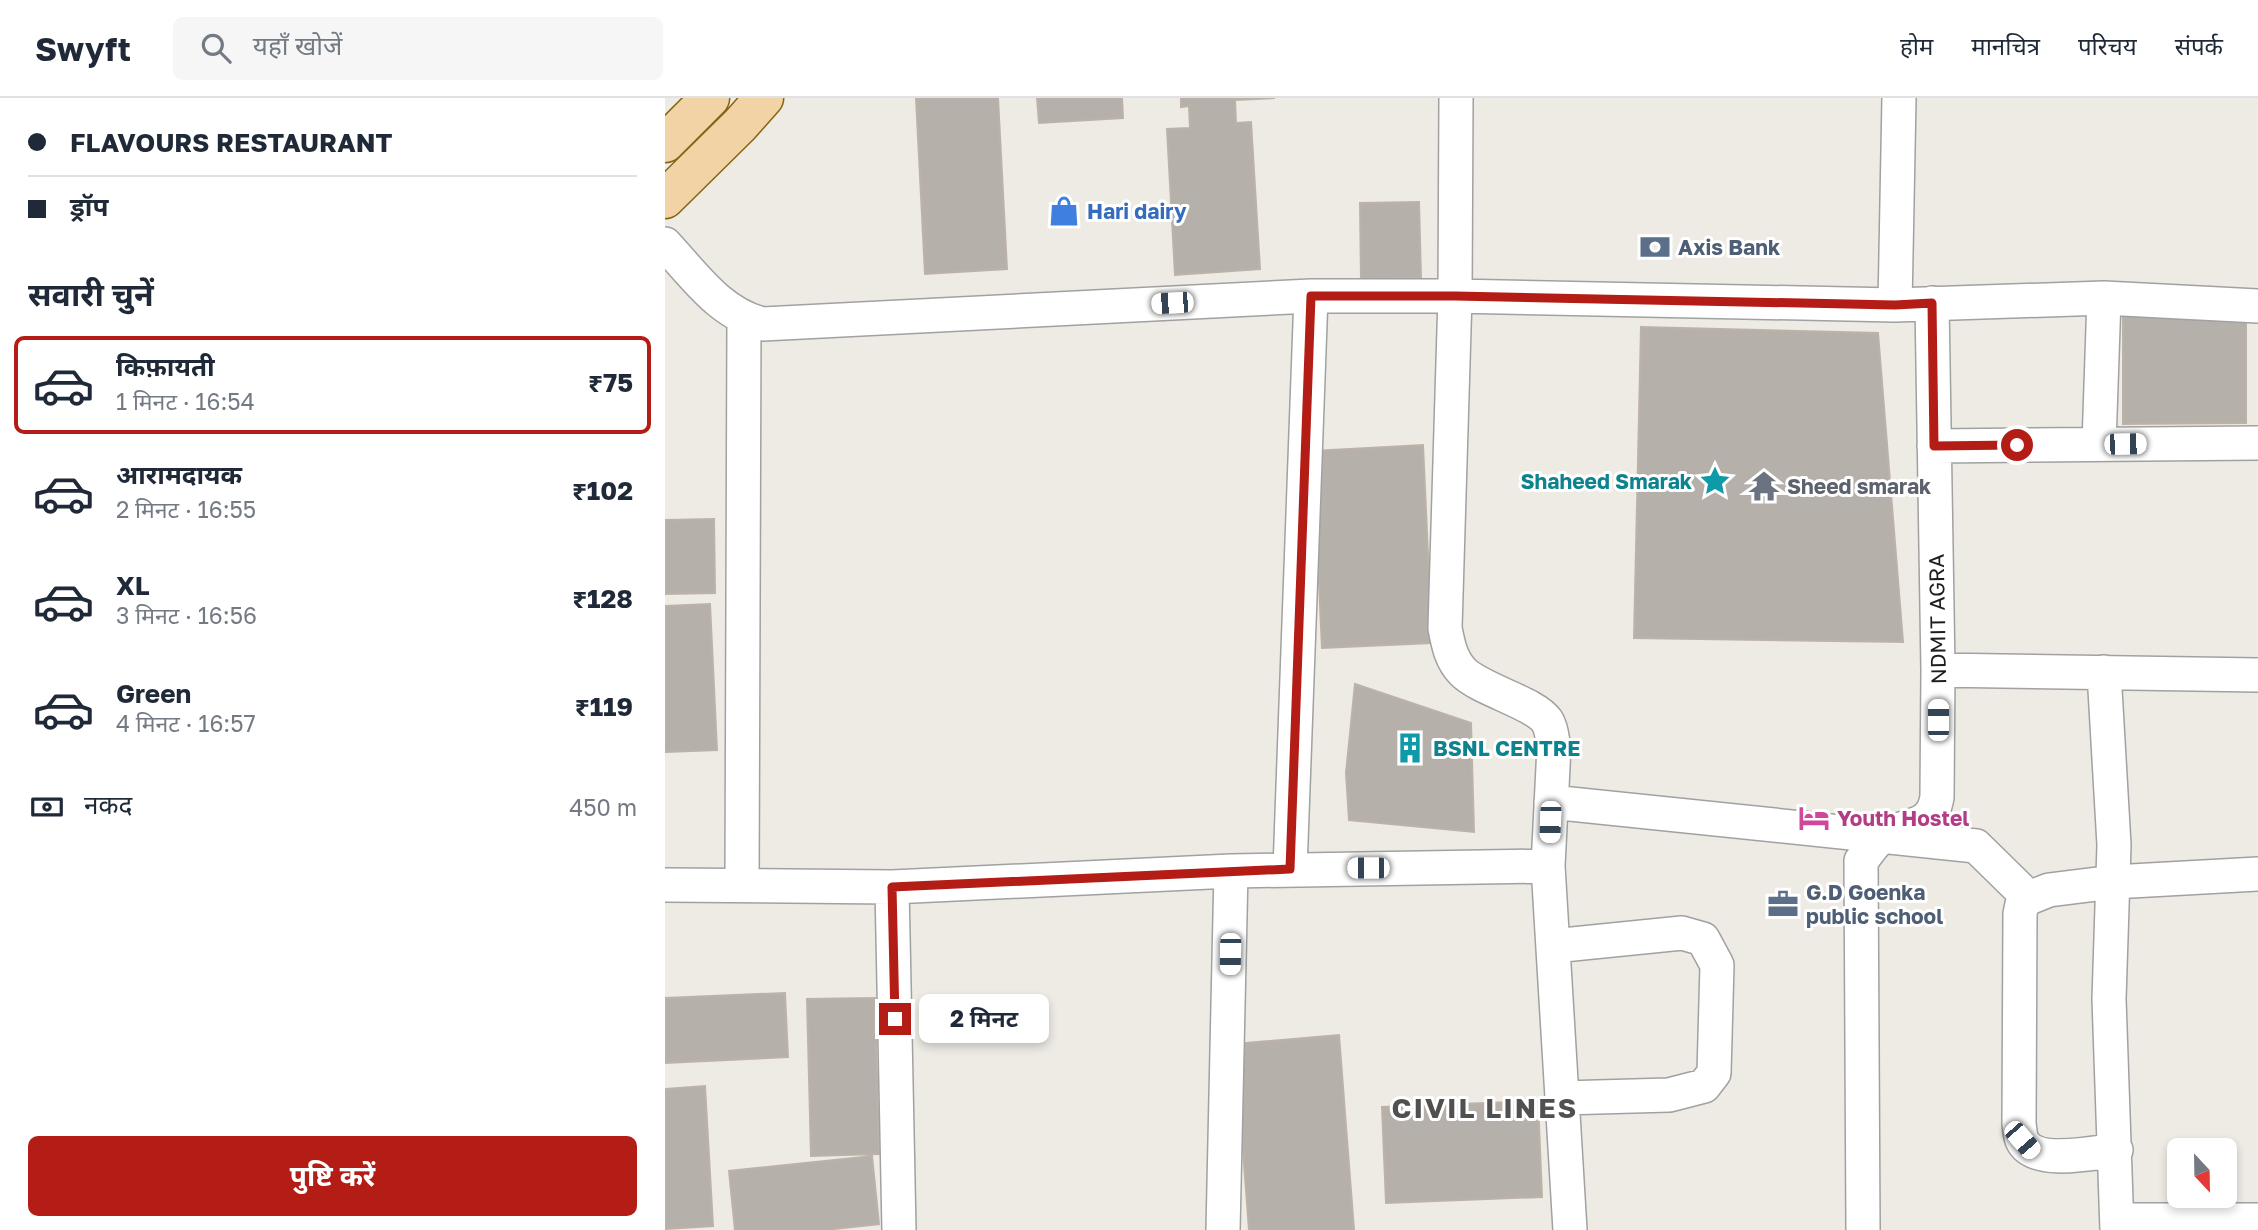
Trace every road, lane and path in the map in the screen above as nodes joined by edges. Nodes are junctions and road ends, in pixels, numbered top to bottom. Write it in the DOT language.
graph roads {
  1 [pos="710,98"];
  2 [pos="764,98"];
  3 [pos="1456,98"];
  4 [pos="1899,98"];
  5 [pos="665,143"];
  6 [pos="669,185"];
  7 [pos="665,244"];
  8 [pos="1311,296"];
  9 [pos="1455,296"];
  10 [pos="2104,298"];
  11 [pos="1932,303"];
  12 [pos="1895,305"];
  13 [pos="2258,306"];
  14 [pos="744,319"];
  15 [pos="2258,443"];
  16 [pos="2099,444"];
  17 [pos="1934,446"];
  18 [pos="1938,670"];
  19 [pos="2104,672"];
  20 [pos="2258,675"];
  21 [pos="1551,802"];
  22 [pos="1882,836"];
  23 [pos="1548,866"];
  24 [pos="1290,869"];
  25 [pos="1231,871"];
  26 [pos="2258,874"];
  27 [pos="2113,882"];
  28 [pos="665,886"];
  29 [pos="742,886"];
  30 [pos="892,887"];
  31 [pos="2029,898"];
  32 [pos="1553,946"];
  33 [pos="1562,1098"];
  34 [pos="2116,1150"];
  35 [pos="2258,1220"];
  36 [pos="2117,1225"];
  37 [pos="899,1230"];
  38 [pos="1223,1230"];
  39 [pos="1570,1230"];
  40 [pos="1863,1230"];
  1 -- 5 [label="main road"];
  2 -- 6 [label="main road"];
  3 -- 9 [label="street"];
  4 -- 12 [label="street"];
  7 -- 14 [label="street"];
  8 -- 9 [label="street"];
  8 -- 14 [label="street"];
  8 -- 24 [label="street"];
  9 -- 12 [label="street"];
  9 -- 21 [label="street"];
  10 -- 11 [label="street"];
  10 -- 13 [label="street"];
  10 -- 16 [label="street"];
  11 -- 12 [label="street"];
  11 -- 17 [label="street, NDMIT AGRA"];
  14 -- 29 [label="street"];
  15 -- 16 [label="street"];
  16 -- 17 [label="street"];
  17 -- 18 [label="street, NDMIT AGRA"];
  18 -- 19 [label="street"];
  18 -- 22 [label="street, NDMIT AGRA"];
  19 -- 20 [label="street"];
  19 -- 27 [label="street"];
  21 -- 22 [label="street"];
  21 -- 23 [label="street"];
  22 -- 31 [label="street"];
  22 -- 40 [label="street"];
  23 -- 24 [label="street"];
  23 -- 32 [label="street"];
  24 -- 25 [label="street"];
  25 -- 30 [label="street"];
  25 -- 38 [label="street"];
  26 -- 27 [label="street"];
  27 -- 31 [label="street"];
  27 -- 34 [label="street"];
  28 -- 29 [label="street"];
  29 -- 30 [label="street"];
  30 -- 37 [label="street"];
  31 -- 34 [label="street"];
  32 -- 33 [label="street"];
  32 -- 33 [label="street"];
  33 -- 39 [label="street"];
  34 -- 36 [label="street"];
  35 -- 36 [label="street"];
}
